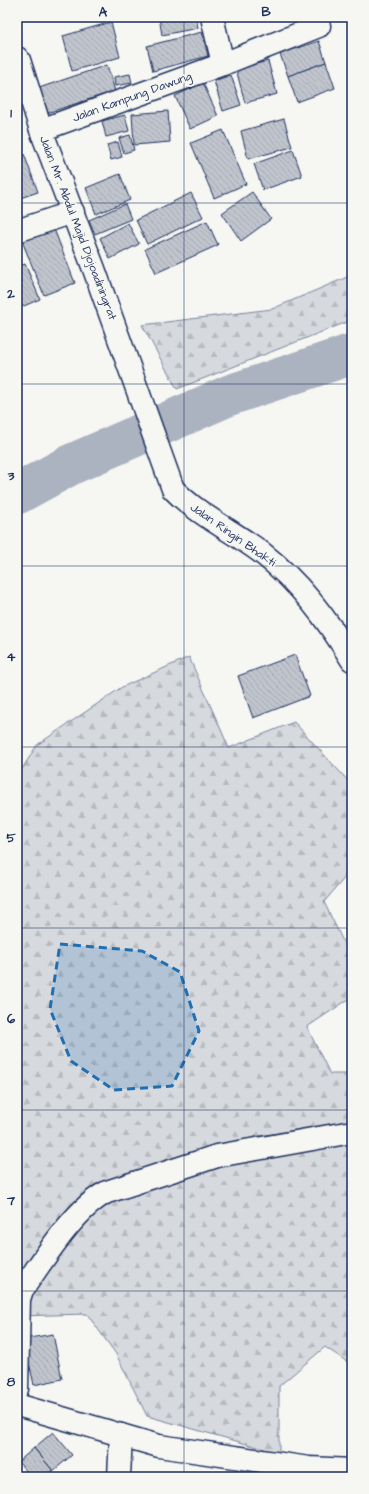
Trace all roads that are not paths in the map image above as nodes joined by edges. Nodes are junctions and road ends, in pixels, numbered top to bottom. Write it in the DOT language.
graph roads {
  1 [pos="212,17"];
  2 [pos="319,26"];
  3 [pos="18,56"];
  4 [pos="223,64"];
  5 [pos="41,130"];
  6 [pos="73,212"];
  7 [pos="17,231"];
  8 [pos="140,397"];
  9 [pos="352,660"];
  10 [pos="352,1132"];
  11 [pos="17,1389"];
  12 [pos="17,1405"];
  13 [pos="121,1435"];
  14 [pos="352,1470"];
  15 [pos="119,1477"];
  1 -- 4 [label="street"];
  2 -- 4 [label="street, Jalan Kampung Dawung"];
  3 -- 5 [label="street, Jalan Mr. Abdul Majid Djojoadiningrat"];
  4 -- 5 [label="street, Jalan Kampung Dawung"];
  5 -- 6 [label="street, Jalan Mr. Abdul Majid Djojoadiningrat"];
  6 -- 7 [label="street"];
  6 -- 8 [label="street, Jalan Mr. Abdul Majid Djojoadiningrat"];
  8 -- 9 [label="street, Jalan Ringin Bhakti"];
  10 -- 11 [label="street"];
  12 -- 13 [label="street"];
  13 -- 14 [label="street"];
  13 -- 15 [label="street"];
}
